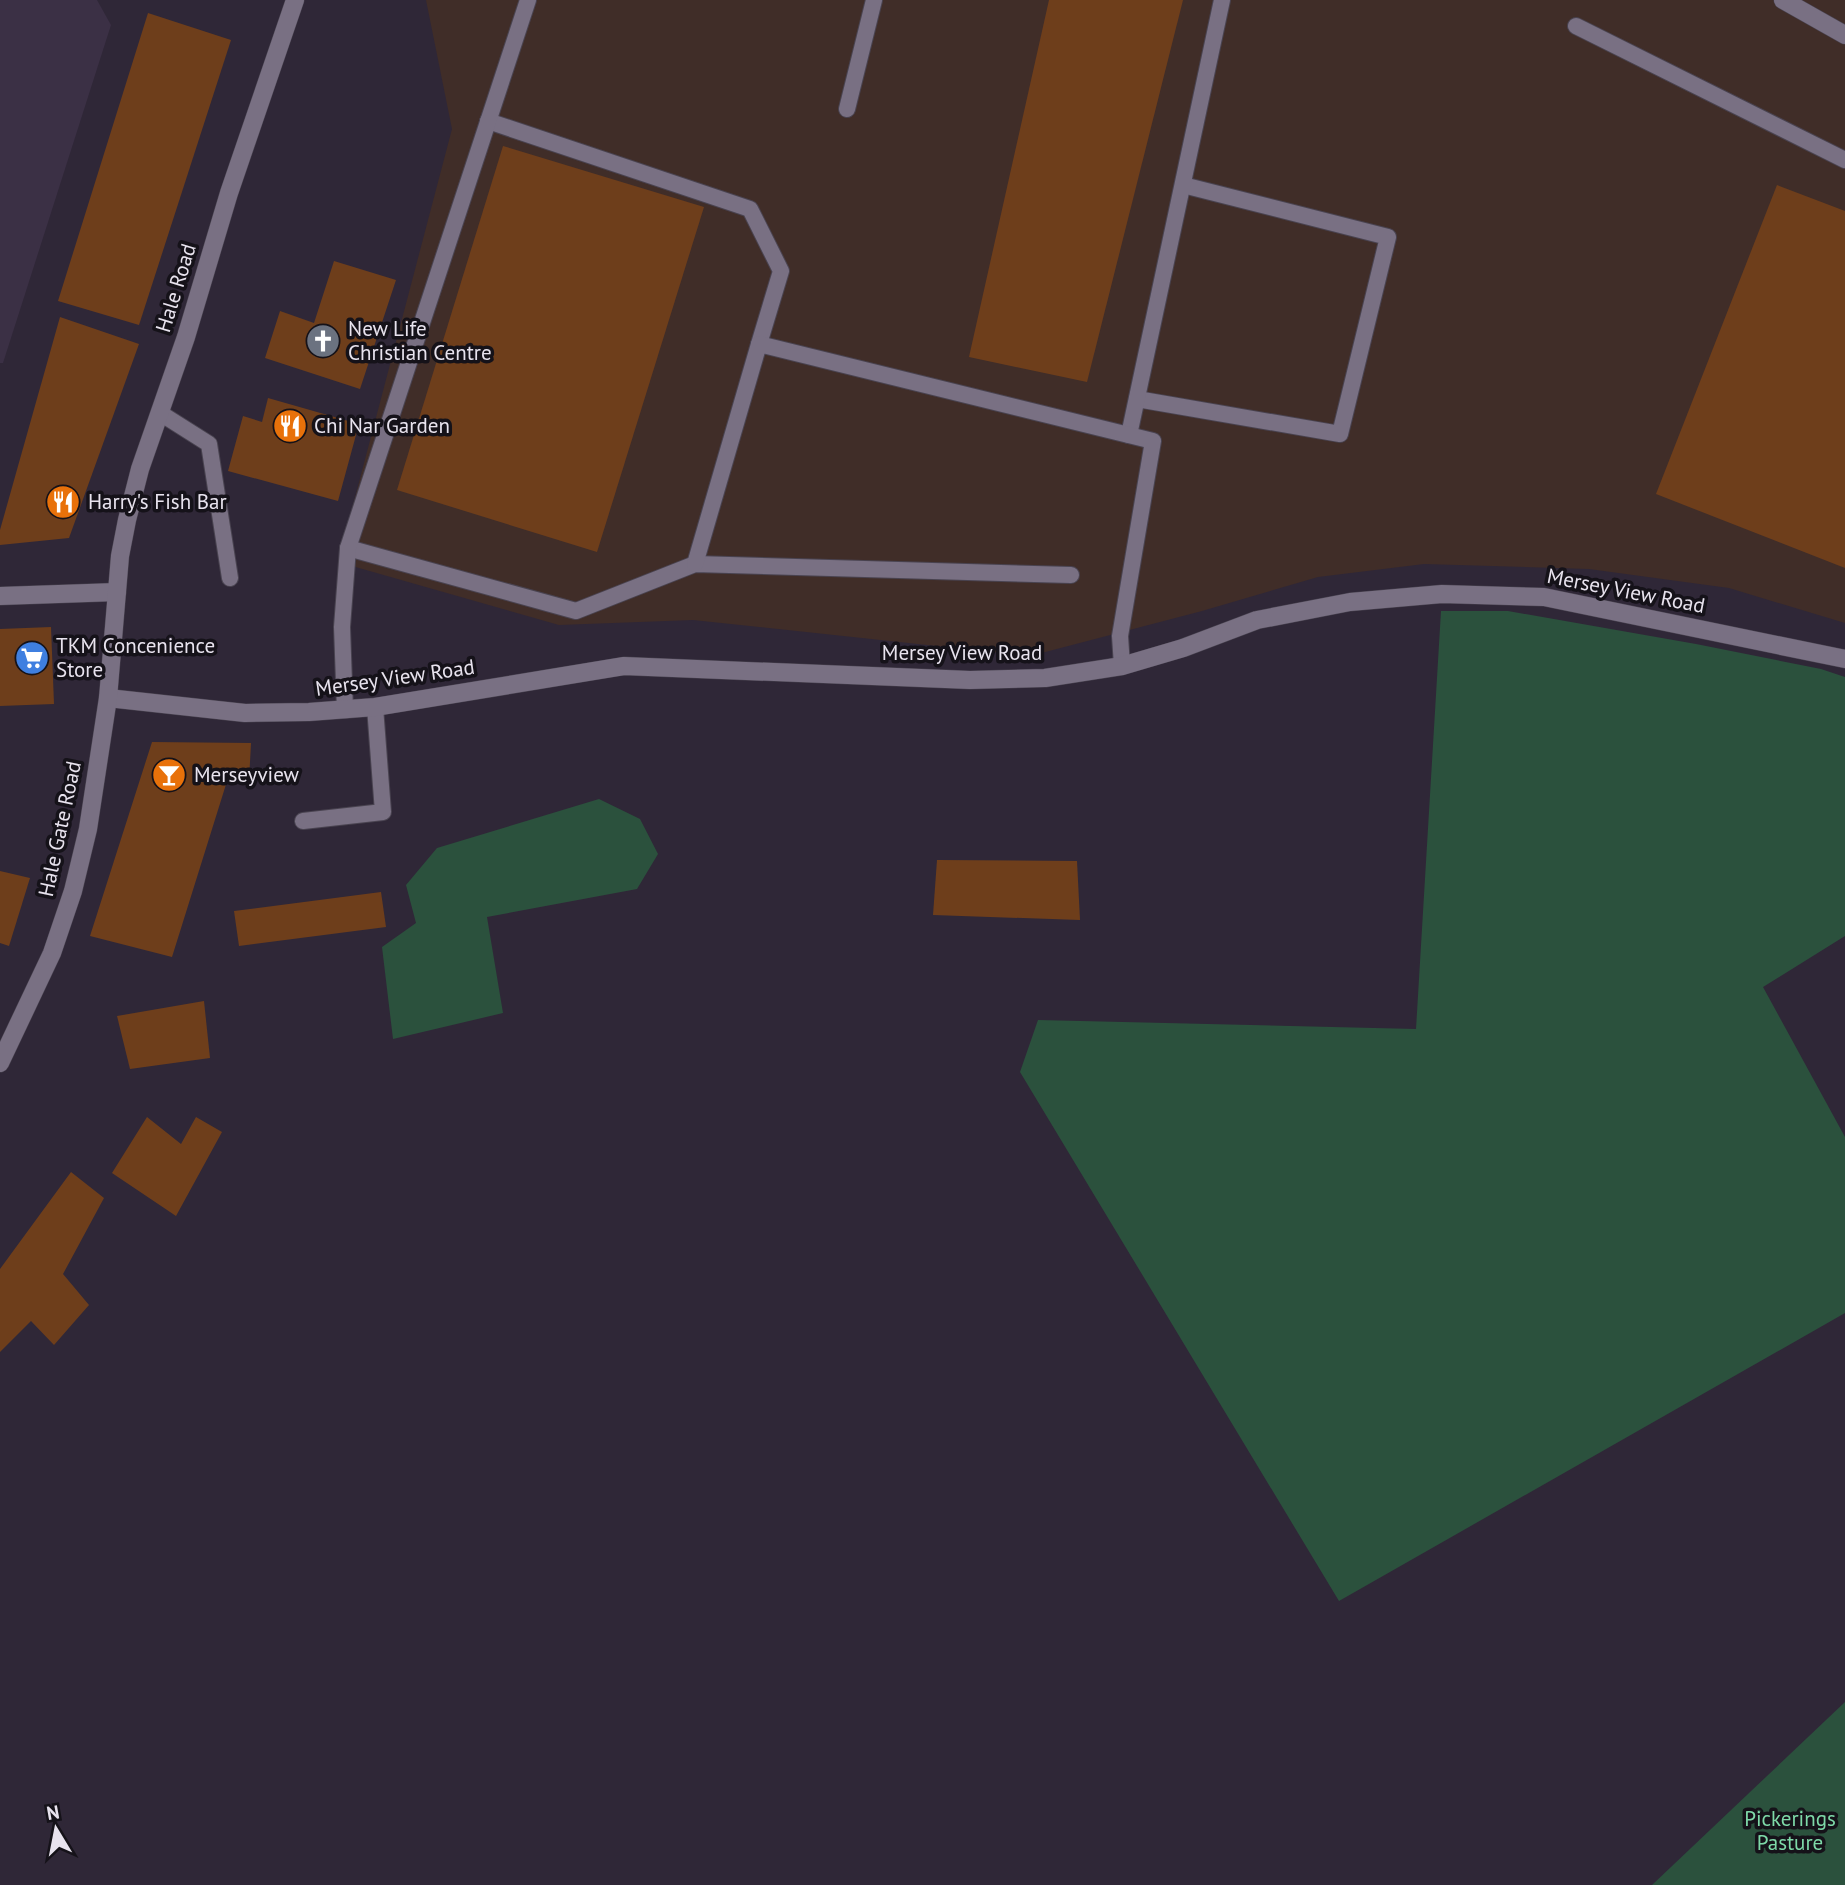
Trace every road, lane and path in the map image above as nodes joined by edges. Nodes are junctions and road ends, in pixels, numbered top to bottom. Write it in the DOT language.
graph roads {
  1 [pos="294,0"];
  2 [pos="528,0"];
  3 [pos="874,0"];
  4 [pos="1223,0"];
  5 [pos="1783,0"];
  6 [pos="1576,26"];
  7 [pos="1845,35"];
  8 [pos="848,108"];
  9 [pos="488,121"];
  10 [pos="1845,160"];
  11 [pos="1183,185"];
  12 [pos="759,344"];
  13 [pos="1137,399"];
  14 [pos="160,413"];
  15 [pos="1129,435"];
  16 [pos="348,548"];
  17 [pos="695,564"];
  18 [pos="1070,575"];
  19 [pos="230,578"];
  20 [pos="117,592"];
  21 [pos="0,596"];
  22 [pos="1845,659"];
  23 [pos="1122,666"];
  24 [pos="108,698"];
  25 [pos="375,707"];
  26 [pos="345,710"];
  27 [pos="303,821"];
  28 [pos="0,1063"];
  1 -- 14 [label="street, Hale Road"];
  2 -- 9 [label="lane"];
  3 -- 8 [label="lane"];
  4 -- 11 [label="lane"];
  5 -- 7 [label="street"];
  6 -- 10 [label="lane"];
  9 -- 12 [label="lane"];
  9 -- 16 [label="lane"];
  11 -- 13 [label="lane"];
  11 -- 13 [label="lane"];
  12 -- 15 [label="lane"];
  12 -- 17 [label="lane"];
  13 -- 15 [label="lane"];
  14 -- 19 [label="lane"];
  14 -- 20 [label="street, Hale Road"];
  15 -- 23 [label="lane"];
  16 -- 17 [label="lane"];
  16 -- 26 [label="lane"];
  17 -- 18 [label="lane"];
  20 -- 21 [label="street"];
  20 -- 24 [label="street, Hale Gate Road"];
  22 -- 23 [label="street, Mersey View Road"];
  23 -- 25 [label="street, Mersey View Road"];
  24 -- 26 [label="street, Mersey View Road"];
  24 -- 28 [label="street, Hale Gate Road"];
  25 -- 26 [label="street, Mersey View Road"];
  25 -- 27 [label="lane"];
}
